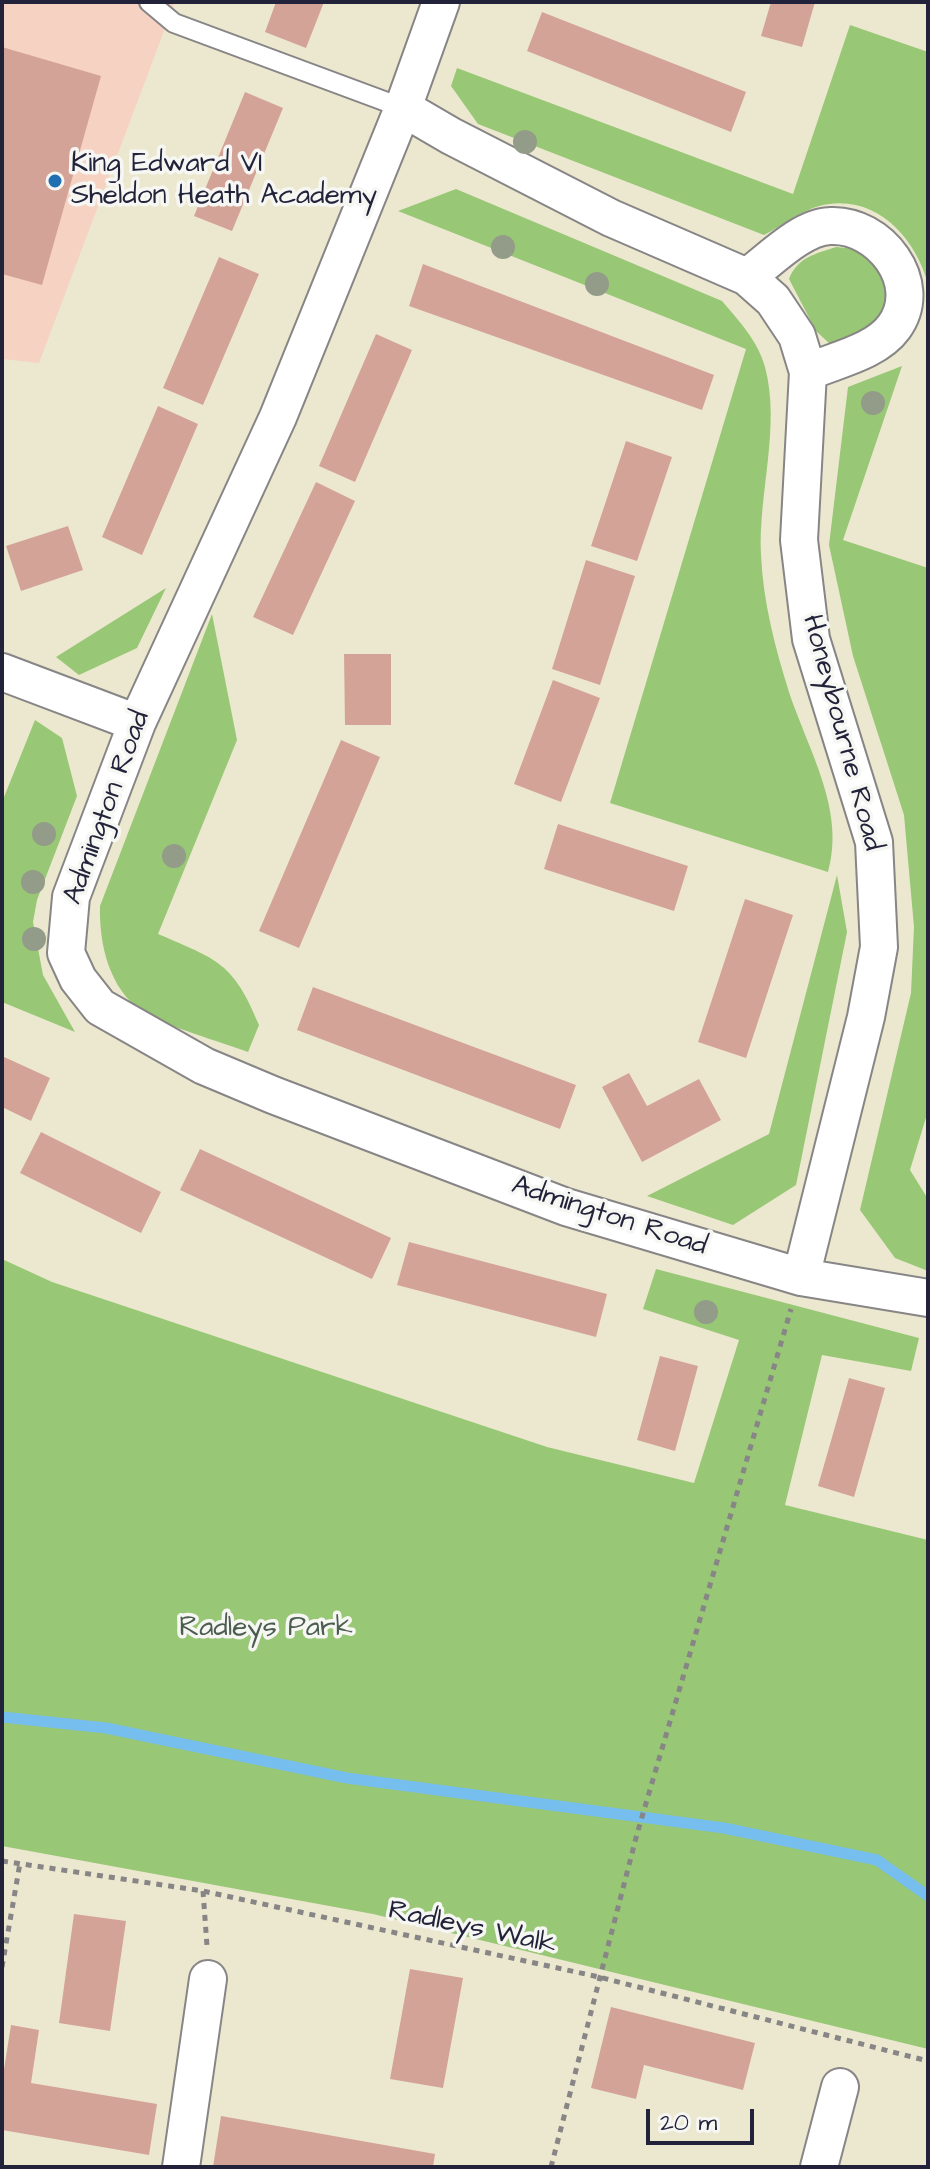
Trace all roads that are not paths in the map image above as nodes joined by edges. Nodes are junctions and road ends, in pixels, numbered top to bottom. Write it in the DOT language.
graph roads {
  1 [pos="149,2"];
  2 [pos="441,2"];
  3 [pos="403,108"];
  4 [pos="747,277"];
  5 [pos="808,372"];
  6 [pos="2,672"];
  7 [pos="137,723"];
  8 [pos="801,1277"];
  9 [pos="928,1298"];
  10 [pos="208,1979"];
  11 [pos="840,2087"];
  12 [pos="181,2167"];
  13 [pos="819,2167"];
  1 -- 3 [label="lane"];
  2 -- 3 [label="street, Admington Road"];
  3 -- 4 [label="street, Honeybourne Road"];
  3 -- 7 [label="street, Admington Road"];
  4 -- 5 [label="street, Honeybourne Road"];
  4 -- 5 [label="street"];
  5 -- 8 [label="street, Honeybourne Road"];
  6 -- 7 [label="street"];
  7 -- 8 [label="street, Admington Road"];
  8 -- 9 [label="street, Admington Road"];
  10 -- 12 [label="street"];
  11 -- 13 [label="street"];
}
